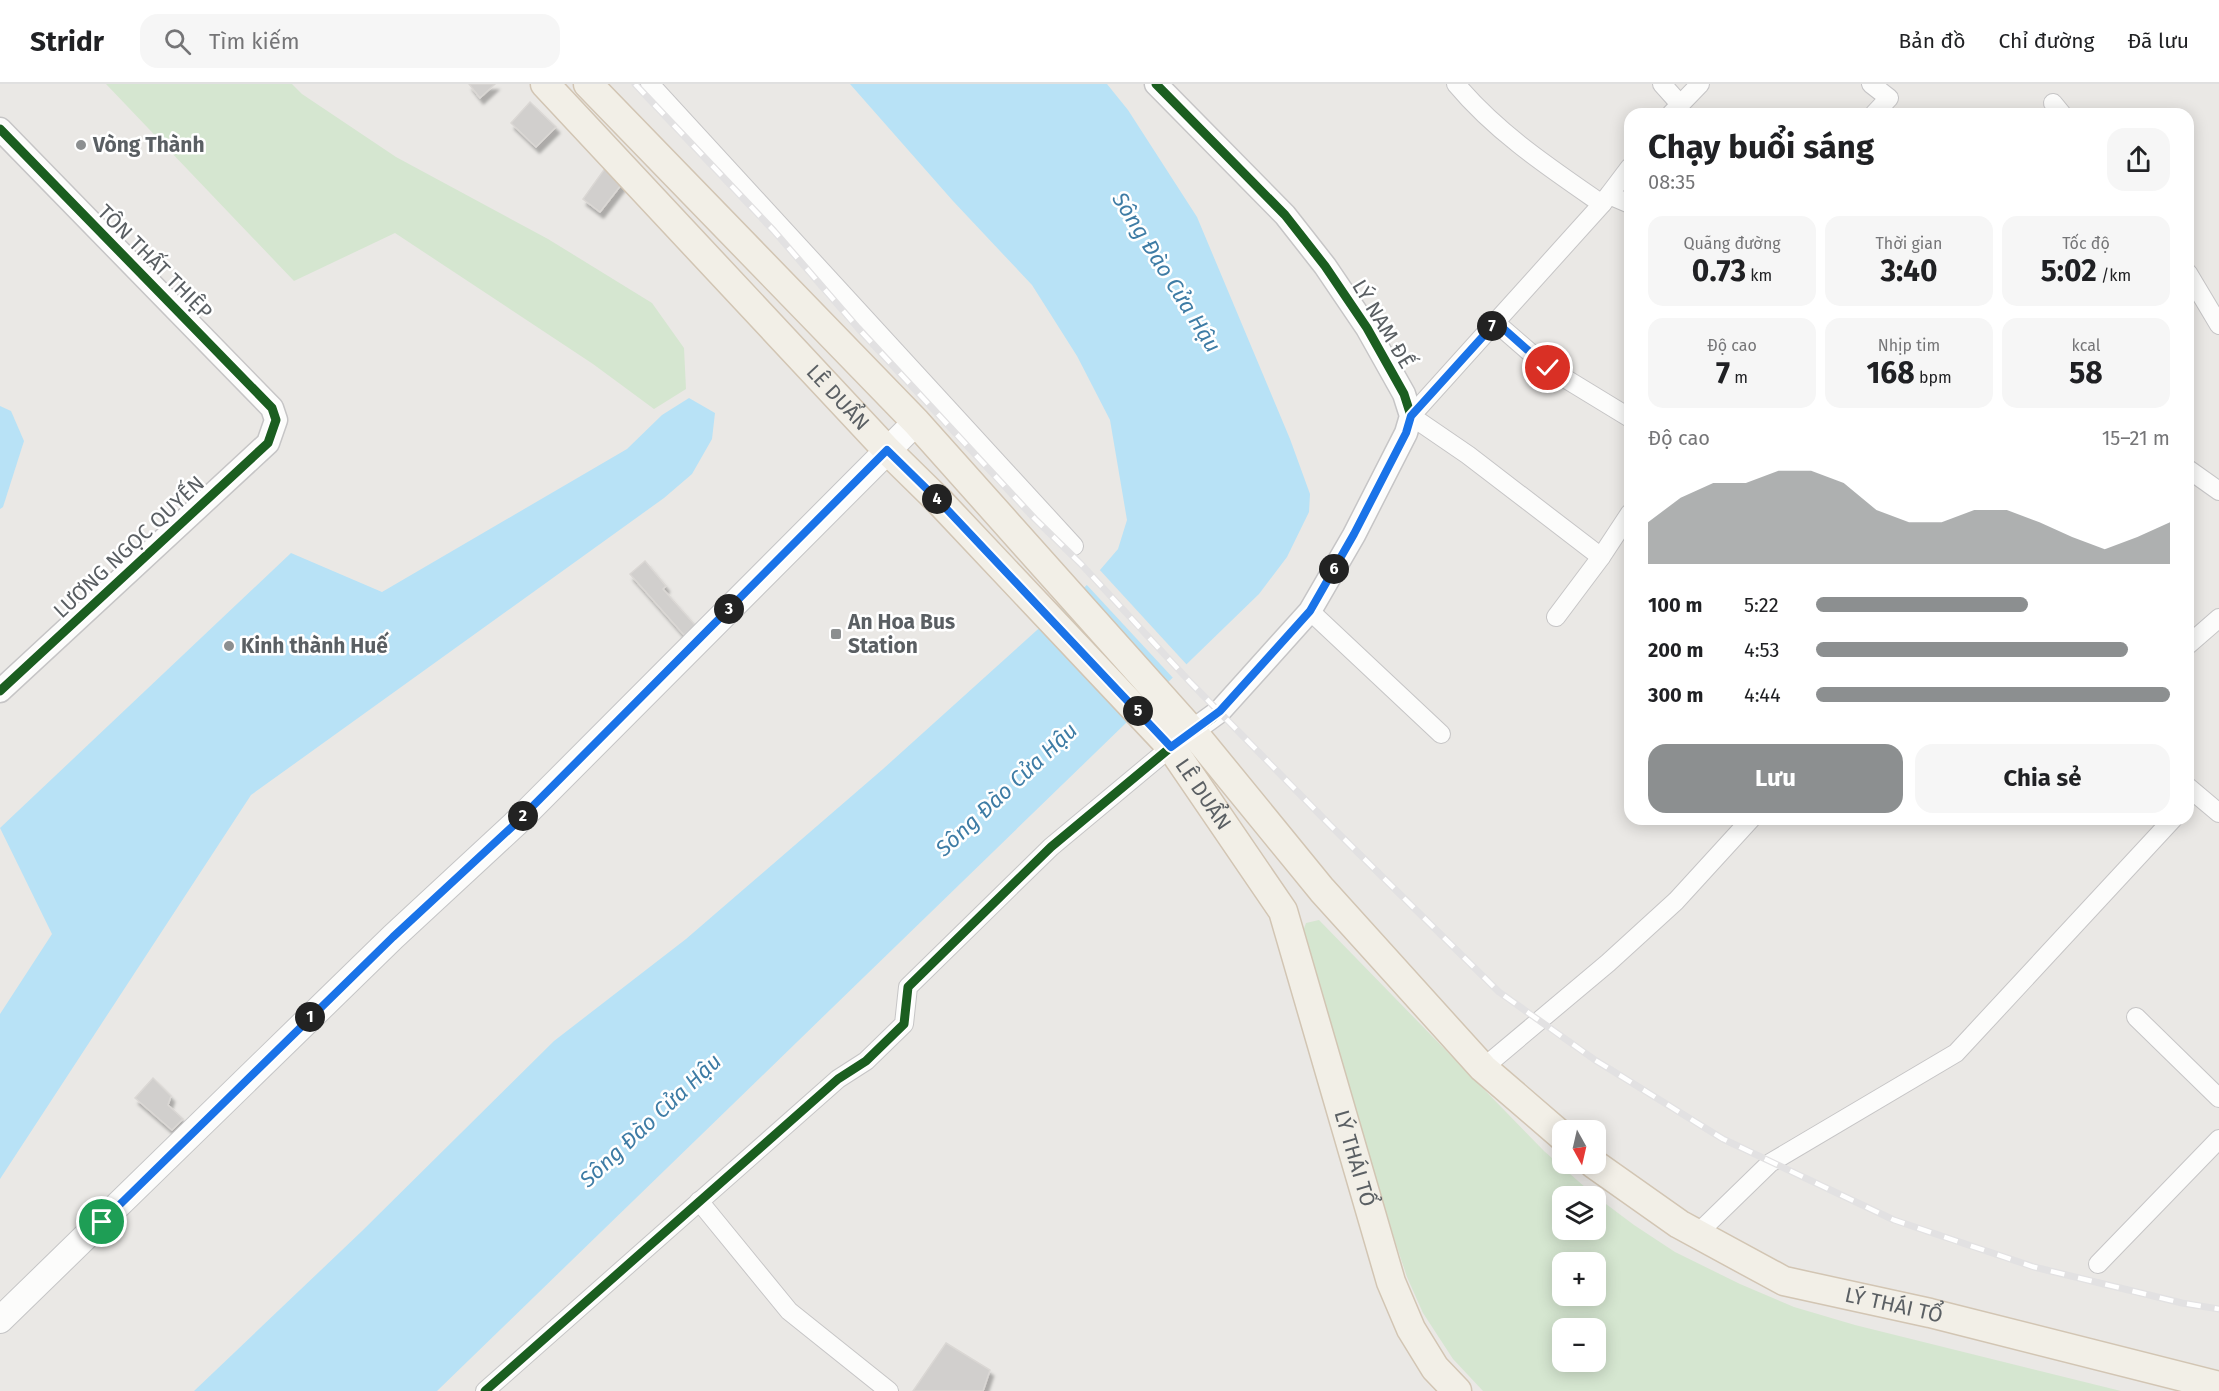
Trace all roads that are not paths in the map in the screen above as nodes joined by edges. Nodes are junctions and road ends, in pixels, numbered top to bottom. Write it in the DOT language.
graph roads {
  1 [pos="545,84"];
  2 [pos="588,84"];
  3 [pos="650,84"];
  4 [pos="1156,84"];
  5 [pos="1456,84"];
  6 [pos="1662,84"];
  7 [pos="1700,84"];
  8 [pos="1871,84"];
  9 [pos="1674,108"];
  10 [pos="1676,108"];
  11 [pos="1880,108"];
  12 [pos="0,129"];
  13 [pos="1624,175"];
  14 [pos="1606,199"];
  15 [pos="1624,203"];
  16 [pos="2194,281"];
  17 [pos="1496,322"];
  18 [pos="2219,325"];
  19 [pos="1624,414"];
  20 [pos="1411,416"];
  21 [pos="916,422"];
  22 [pos="276,424"];
  23 [pos="887,450"];
  24 [pos="2194,472"];
  25 [pos="2215,482"];
  26 [pos="1624,522"];
  27 [pos="1074,546"];
  28 [pos="1601,557"];
  29 [pos="1310,611"];
  30 [pos="1556,617"];
  31 [pos="2219,618"];
  32 [pos="2194,638"];
  33 [pos="0,691"];
  34 [pos="1178,734"];
  35 [pos="1441,734"];
  36 [pos="2194,796"];
  37 [pos="2219,813"];
  38 [pos="1746,825"];
  39 [pos="2167,825"];
  40 [pos="1322,890"];
  41 [pos="1283,911"];
  42 [pos="2136,1017"];
  43 [pos="1483,1068"];
  44 [pos="2219,1098"];
  45 [pos="1552,1128"];
  46 [pos="2219,1139"];
  47 [pos="1606,1172"];
  48 [pos="699,1201"];
  49 [pos="1697,1234"];
  50 [pos="2098,1264"];
  51 [pos="0,1320"];
  52 [pos="2219,1386"];
  53 [pos="485,1391"];
  54 [pos="889,1391"];
  55 [pos="1457,1391"];
  1 -- 23 [label="main road, LÊ DUẨN"];
  2 -- 21 [label="main road, LÊ DUẨN"];
  3 -- 27 [label="street"];
  4 -- 20 [label="street, LÝ NAM ĐẾ"];
  5 -- 14 [label="street"];
  6 -- 9 [label="street"];
  7 -- 10 [label="street"];
  8 -- 11 [label="street"];
  12 -- 22 [label="street, TÔN THẤT THIỆP"];
  13 -- 14 [label="street"];
  14 -- 15 [label="street"];
  14 -- 17 [label="street"];
  16 -- 18 [label="street"];
  17 -- 19 [label="street"];
  17 -- 20 [label="street"];
  20 -- 28 [label="street"];
  20 -- 29 [label="street"];
  21 -- 23 [label="main road"];
  21 -- 34 [label="main road, LÊ DUẨN"];
  22 -- 33 [label="street, LƯƠNG NGỌC QUYẾN"];
  23 -- 34 [label="main road, LÊ DUẨN"];
  23 -- 51 [label="main road"];
  24 -- 25 [label="street"];
  26 -- 28 [label="street"];
  28 -- 30 [label="street"];
  29 -- 34 [label="street"];
  29 -- 35 [label="street"];
  31 -- 32 [label="street"];
  34 -- 40 [label="main road, LÊ DUẨN"];
  34 -- 41 [label="main road, LÊ DUẨN"];
  34 -- 48 [label="street"];
  36 -- 37 [label="street"];
  38 -- 43 [label="street"];
  39 -- 49 [label="street"];
  40 -- 41 [label="main road"];
  40 -- 43 [label="main road"];
  41 -- 55 [label="main road, LÝ THÁI TỔ"];
  42 -- 44 [label="street"];
  43 -- 45 [label="main road"];
  46 -- 50 [label="street"];
  47 -- 49 [label="main road, LÝ THÁI TỔ"];
  48 -- 53 [label="street"];
  48 -- 54 [label="street"];
  49 -- 52 [label="main road, LÝ THÁI TỔ"];
}
